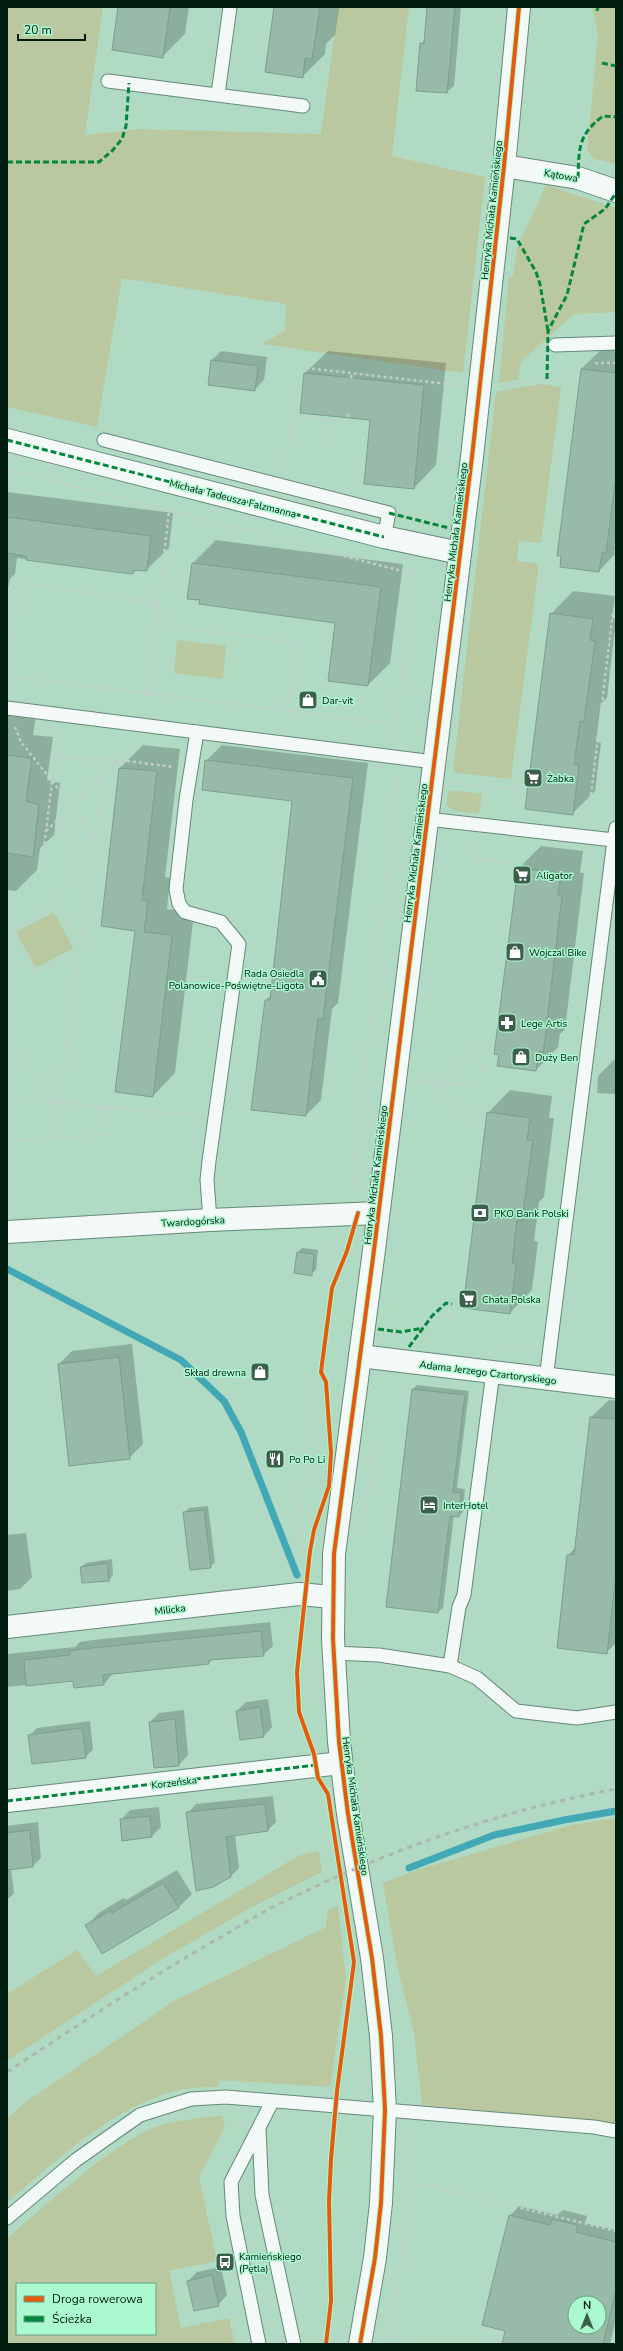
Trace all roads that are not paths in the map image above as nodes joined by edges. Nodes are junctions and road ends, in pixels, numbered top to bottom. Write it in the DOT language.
graph roads {
  1 [pos="230,7"];
  2 [pos="519,7"];
  3 [pos="108,81"];
  4 [pos="218,94"];
  5 [pos="302,106"];
  6 [pos="504,166"];
  7 [pos="616,191"];
  8 [pos="616,343"];
  9 [pos="555,345"];
  10 [pos="7,440"];
  11 [pos="104,440"];
  12 [pos="384,537"];
  13 [pos="460,553"];
  14 [pos="10,708"];
  15 [pos="197,732"];
  16 [pos="434,762"];
  17 [pos="427,819"];
  18 [pos="615,834"];
  19 [pos="378,1213"];
  20 [pos="210,1220"];
  21 [pos="7,1232"];
  22 [pos="360,1356"];
  23 [pos="493,1372"];
  24 [pos="546,1379"];
  25 [pos="616,1387"];
  26 [pos="332,1597"];
  27 [pos="7,1627"];
  28 [pos="333,1654"];
  29 [pos="450,1666"];
  30 [pos="616,1712"];
  31 [pos="341,1763"];
  32 [pos="7,1801"];
  33 [pos="272,2102"];
  34 [pos="385,2110"];
  35 [pos="259,2130"];
  36 [pos="616,2131"];
  37 [pos="7,2218"];
  38 [pos="259,2344"];
  39 [pos="294,2344"];
  40 [pos="360,2344"];
  1 -- 4 [label="lane"];
  2 -- 6 [label="street, Henryka Michała Kamieńskiego"];
  3 -- 4 [label="lane"];
  4 -- 5 [label="lane"];
  6 -- 7 [label="street, Kątowa"];
  6 -- 13 [label="street, Henryka Michała Kamieńskiego"];
  8 -- 9 [label="lane"];
  10 -- 12 [label="street, Michała Tadeusza Falzmanna"];
  11 -- 12 [label="lane"];
  12 -- 13 [label="street, Michała Tadeusza Falzmanna"];
  13 -- 16 [label="street, Henryka Michała Kamieńskiego"];
  14 -- 15 [label="lane"];
  15 -- 16 [label="lane"];
  15 -- 20 [label="lane"];
  16 -- 17 [label="street, Henryka Michała Kamieńskiego"];
  17 -- 18 [label="lane"];
  17 -- 19 [label="street, Henryka Michała Kamieńskiego"];
  18 -- 24 [label="lane"];
  19 -- 20 [label="street, Twardogórska"];
  19 -- 22 [label="street, Henryka Michała Kamieńskiego"];
  20 -- 21 [label="street, Twardogórska"];
  22 -- 23 [label="street, Adama Jerzego Czartoryskiego"];
  22 -- 26 [label="street, Henryka Michała Kamieńskiego"];
  23 -- 24 [label="street, Adama Jerzego Czartoryskiego"];
  23 -- 29 [label="lane"];
  24 -- 25 [label="street, Adama Jerzego Czartoryskiego"];
  26 -- 27 [label="street, Milicka"];
  26 -- 28 [label="street, Henryka Michała Kamieńskiego"];
  28 -- 29 [label="lane"];
  28 -- 31 [label="street, Henryka Michała Kamieńskiego"];
  29 -- 30 [label="lane"];
  31 -- 32 [label="street, Korzeńska"];
  31 -- 34 [label="street, Henryka Michała Kamieńskiego"];
  33 -- 34 [label="lane"];
  33 -- 35 [label="lane"];
  33 -- 37 [label="lane"];
  34 -- 36 [label="lane"];
  34 -- 40 [label="street, Henryka Michała Kamieńskiego"];
  35 -- 38 [label="lane"];
  35 -- 39 [label="lane"];
}
